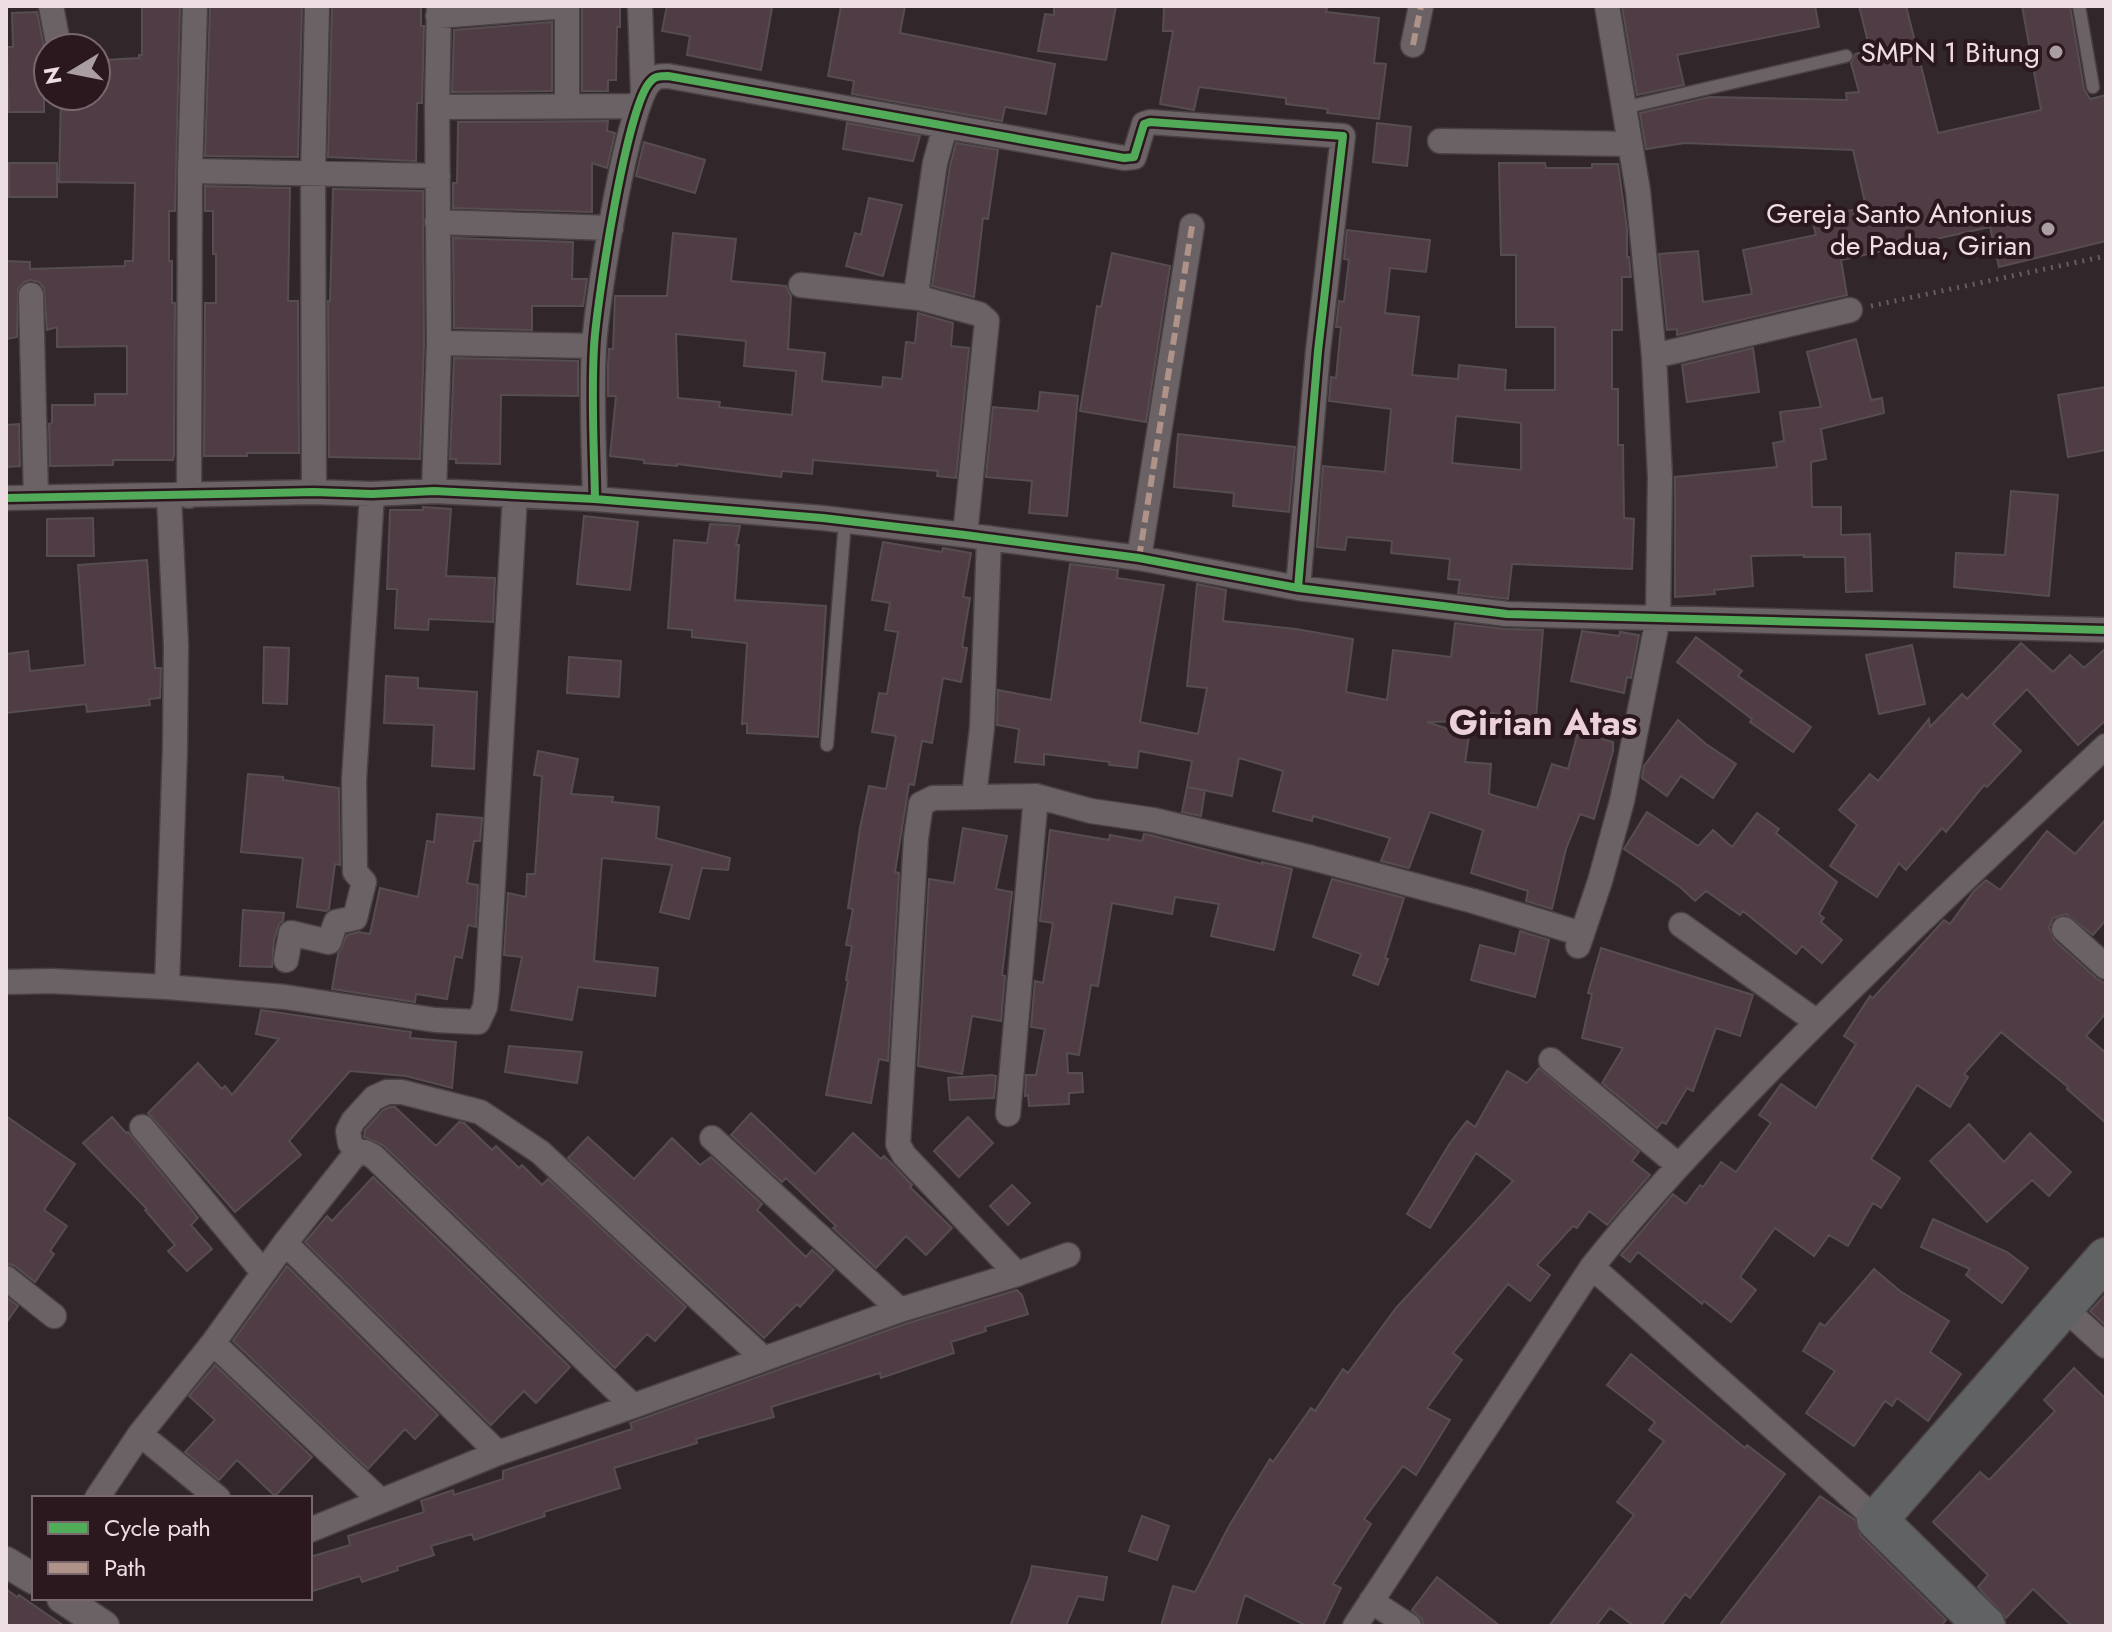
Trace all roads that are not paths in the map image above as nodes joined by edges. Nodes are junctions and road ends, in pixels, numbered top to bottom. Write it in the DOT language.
graph roads {
  1 [pos="51,6"];
  2 [pos="195,6"];
  3 [pos="317,6"];
  4 [pos="567,6"];
  5 [pos="640,6"];
  6 [pos="1421,6"];
  7 [pos="1607,6"];
  8 [pos="2079,6"];
  9 [pos="439,11"];
  10 [pos="56,32"];
  11 [pos="1413,45"];
  12 [pos="1846,56"];
  13 [pos="2093,87"];
  14 [pos="640,99"];
  15 [pos="567,105"];
  16 [pos="437,107"];
  17 [pos="1623,108"];
  18 [pos="945,127"];
  19 [pos="1440,141"];
  20 [pos="1629,144"];
  21 [pos="190,171"];
  22 [pos="313,174"];
  23 [pos="438,176"];
  24 [pos="437,222"];
  25 [pos="1192,226"];
  26 [pos="611,228"];
  27 [pos="801,285"];
  28 [pos="31,295"];
  29 [pos="920,298"];
  30 [pos="1850,310"];
  31 [pos="439,343"];
  32 [pos="594,346"];
  33 [pos="1654,356"];
  34 [pos="434,491"];
  35 [pos="314,492"];
  36 [pos="372,494"];
  37 [pos="515,495"];
  38 [pos="179,496"];
  39 [pos="36,497"];
  40 [pos="6,498"];
  41 [pos="595,499"];
  42 [pos="845,521"];
  43 [pos="977,537"];
  44 [pos="1139,558"];
  45 [pos="1298,588"];
  46 [pos="1658,618"];
  47 [pos="2106,630"];
  48 [pos="827,745"];
  49 [pos="2106,746"];
  50 [pos="974,796"];
  51 [pos="1036,796"];
  52 [pos="1681,925"];
  53 [pos="2064,929"];
  54 [pos="286,960"];
  55 [pos="2106,967"];
  56 [pos="6,982"];
  57 [pos="167,987"];
  58 [pos="1817,1022"];
  59 [pos="1551,1060"];
  60 [pos="1008,1114"];
  61 [pos="142,1127"];
  62 [pos="712,1138"];
  63 [pos="357,1152"];
  64 [pos="1678,1165"];
  65 [pos="285,1243"];
  66 [pos="1068,1255"];
  67 [pos="2106,1258"];
  68 [pos="1592,1267"];
  69 [pos="263,1272"];
  70 [pos="1017,1274"];
  71 [pos="6,1278"];
  72 [pos="2063,1307"];
  73 [pos="900,1310"];
  74 [pos="54,1316"];
  75 [pos="213,1343"];
  76 [pos="2106,1346"];
  77 [pos="763,1358"];
  78 [pos="633,1406"];
  79 [pos="140,1434"];
  80 [pos="498,1453"];
  81 [pos="98,1496"];
  82 [pos="216,1496"];
  83 [pos="380,1500"];
  84 [pos="1877,1520"];
  85 [pos="312,1529"];
  86 [pos="6,1562"];
  87 [pos="32,1578"];
  88 [pos="65,1600"];
  89 [pos="1371,1601"];
  90 [pos="1967,1619"];
  91 [pos="104,1626"];
  92 [pos="1355,1626"];
  93 [pos="1409,1626"];
  1 -- 10 [label="street"];
  2 -- 21 [label="street"];
  3 -- 22 [label="street"];
  4 -- 9 [label="street"];
  4 -- 15 [label="street"];
  5 -- 14 [label="street"];
  6 -- 11 [label="street"];
  7 -- 17 [label="street"];
  8 -- 13 [label="lane"];
  9 -- 16 [label="street"];
  12 -- 17 [label="lane"];
  14 -- 15 [label="street"];
  14 -- 18 [label="street"];
  14 -- 26 [label="street"];
  15 -- 16 [label="street"];
  16 -- 23 [label="street"];
  17 -- 20 [label="street"];
  18 -- 29 [label="street"];
  18 -- 45 [label="street"];
  19 -- 20 [label="street"];
  20 -- 33 [label="street"];
  21 -- 22 [label="street"];
  21 -- 38 [label="street"];
  22 -- 23 [label="street"];
  22 -- 35 [label="street"];
  23 -- 24 [label="street"];
  24 -- 26 [label="street"];
  24 -- 31 [label="street"];
  25 -- 44 [label="street"];
  26 -- 32 [label="street"];
  27 -- 29 [label="street"];
  28 -- 39 [label="street"];
  29 -- 43 [label="street"];
  30 -- 33 [label="street"];
  31 -- 32 [label="street"];
  31 -- 34 [label="street"];
  32 -- 41 [label="street"];
  33 -- 46 [label="street"];
  34 -- 36 [label="street"];
  34 -- 37 [label="street"];
  35 -- 36 [label="street"];
  35 -- 38 [label="street"];
  36 -- 54 [label="street"];
  37 -- 41 [label="street"];
  37 -- 57 [label="street"];
  38 -- 39 [label="street"];
  38 -- 57 [label="street"];
  39 -- 40 [label="street"];
  41 -- 42 [label="street"];
  42 -- 43 [label="street"];
  42 -- 48 [label="lane"];
  43 -- 44 [label="street"];
  43 -- 50 [label="street"];
  44 -- 45 [label="street"];
  45 -- 46 [label="street"];
  46 -- 47 [label="street"];
  46 -- 51 [label="street"];
  49 -- 58 [label="street"];
  50 -- 51 [label="street"];
  50 -- 70 [label="street"];
  51 -- 60 [label="street"];
  52 -- 58 [label="street"];
  53 -- 55 [label="street"];
  56 -- 57 [label="street"];
  58 -- 64 [label="street"];
  59 -- 64 [label="street"];
  61 -- 69 [label="street"];
  62 -- 73 [label="street"];
  63 -- 65 [label="street"];
  63 -- 77 [label="street"];
  63 -- 78 [label="street"];
  64 -- 68 [label="street"];
  65 -- 69 [label="street"];
  65 -- 80 [label="street"];
  66 -- 70 [label="street"];
  67 -- 72 [label="highway"];
  68 -- 84 [label="street"];
  68 -- 89 [label="street"];
  69 -- 75 [label="street"];
  70 -- 73 [label="street"];
  71 -- 74 [label="street"];
  72 -- 76 [label="street"];
  72 -- 84 [label="highway"];
  73 -- 77 [label="street"];
  75 -- 79 [label="street"];
  75 -- 83 [label="street"];
  77 -- 78 [label="street"];
  78 -- 80 [label="street"];
  79 -- 81 [label="street"];
  79 -- 82 [label="street"];
  80 -- 83 [label="street"];
  83 -- 85 [label="street"];
  84 -- 90 [label="highway"];
  86 -- 87 [label="street"];
  88 -- 91 [label="street"];
  89 -- 92 [label="street"];
  89 -- 93 [label="street"];
}
